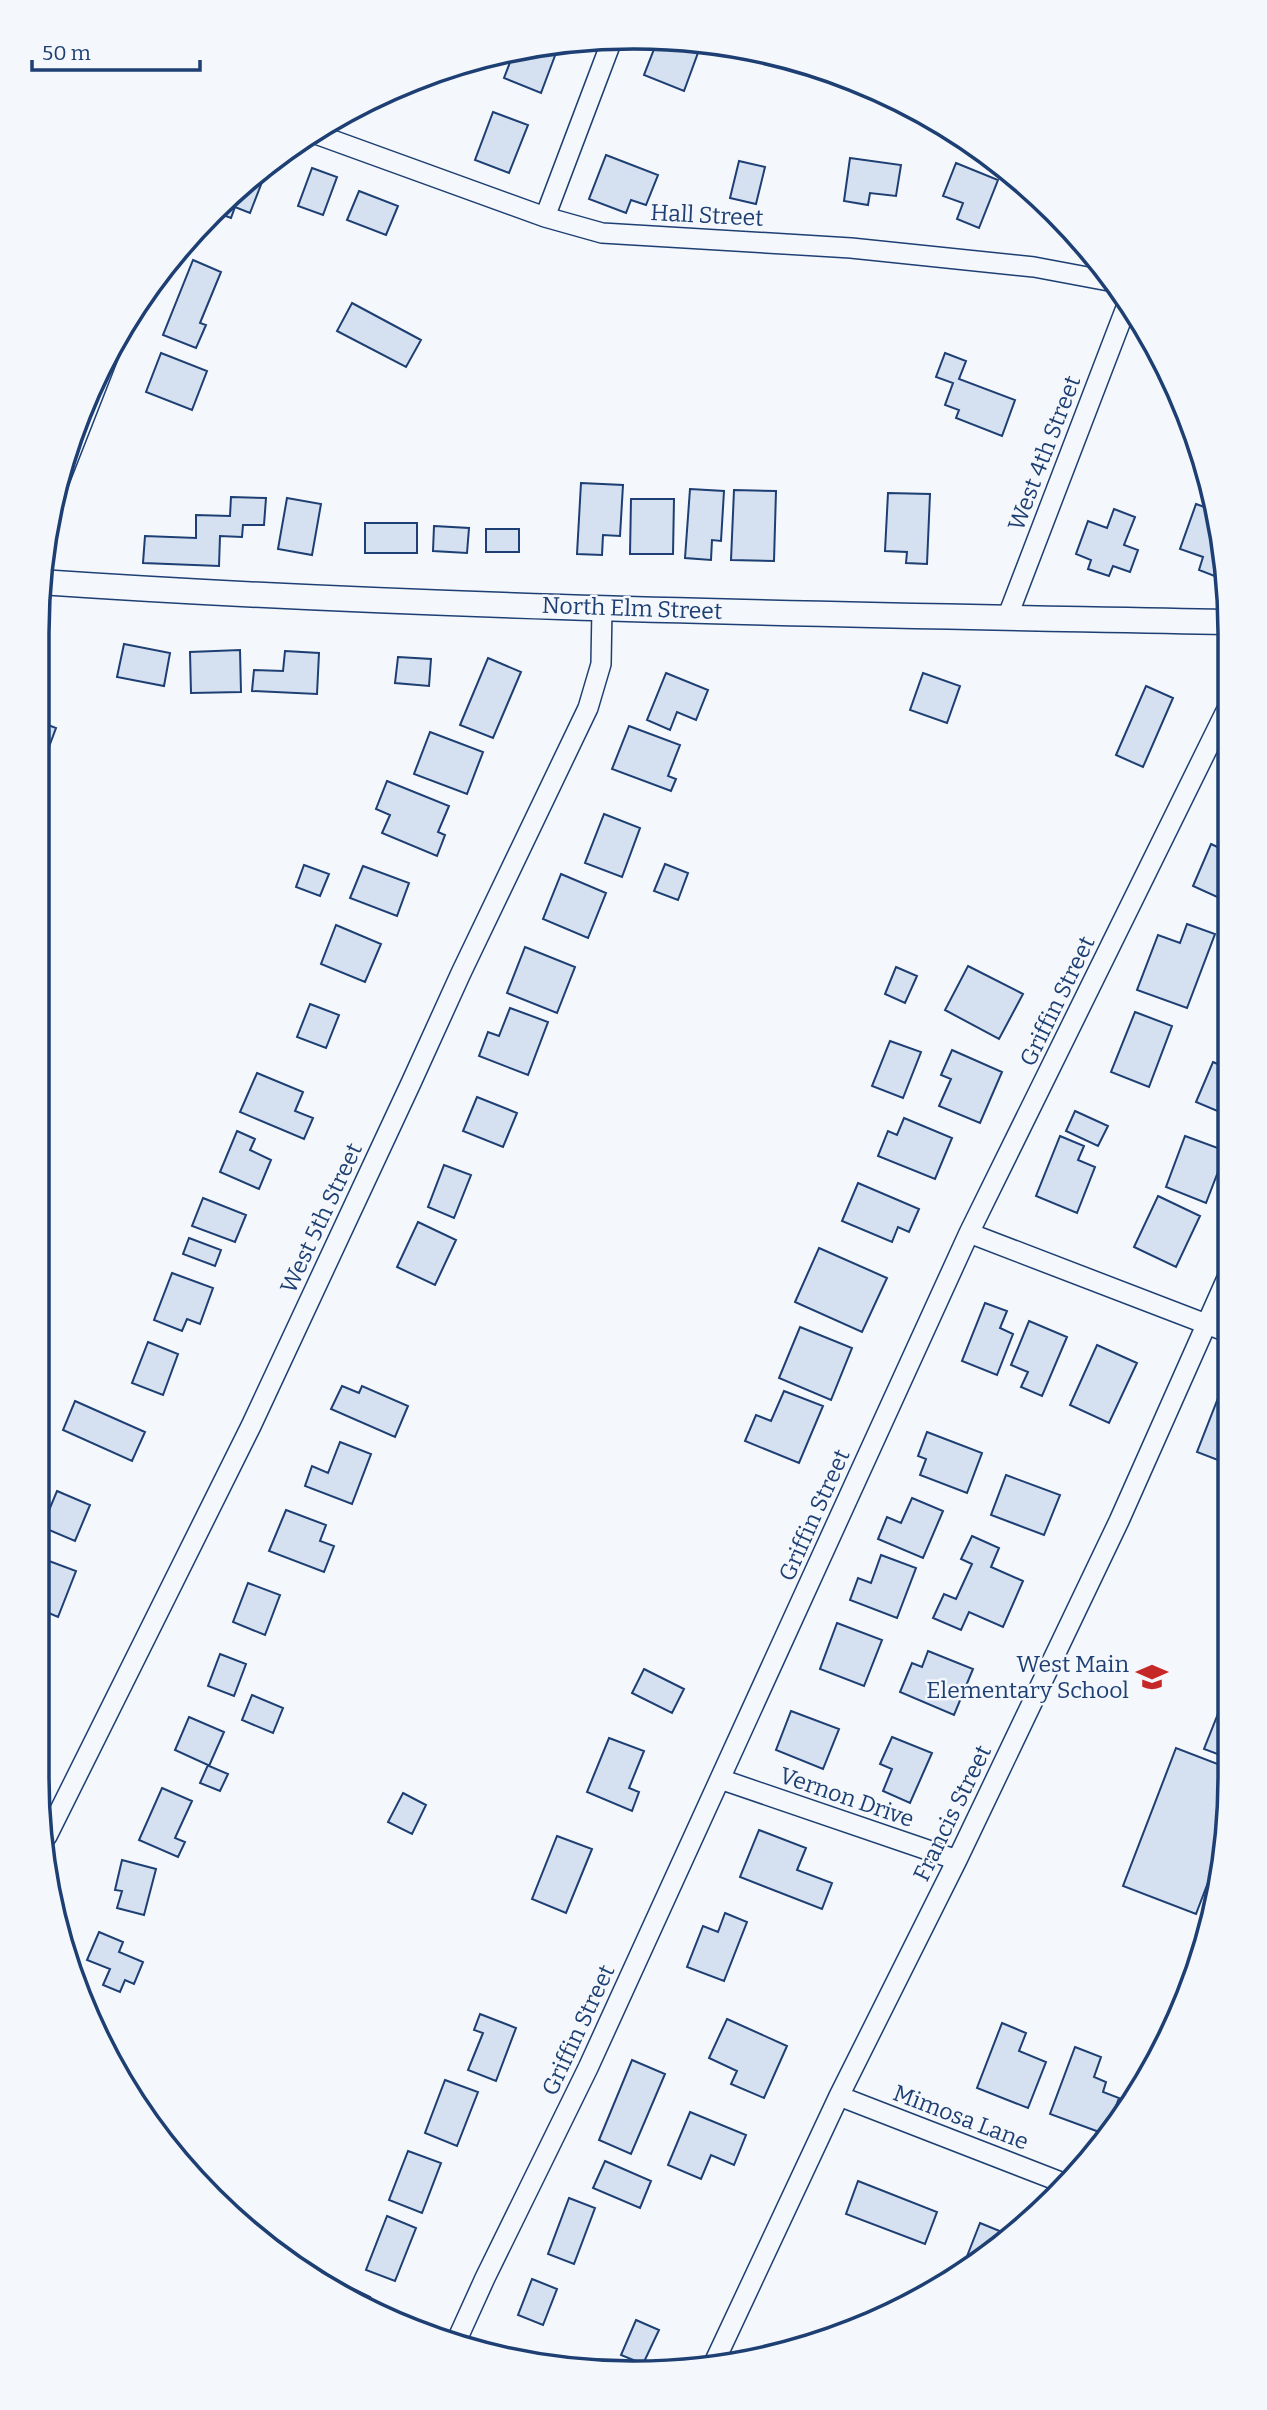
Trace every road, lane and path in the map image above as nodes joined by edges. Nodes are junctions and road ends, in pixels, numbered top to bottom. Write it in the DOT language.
graph roads {
  1 [pos="608,50"];
  2 [pos="325,137"];
  3 [pos="545,217"];
  4 [pos="1098,279"];
  5 [pos="1123,315"];
  6 [pos="51,583"];
  7 [pos="602,608"];
  8 [pos="1007,618"];
  9 [pos="1218,622"];
  10 [pos="1218,728"];
  11 [pos="969,1233"];
  12 [pos="1218,1297"];
  13 [pos="1206,1323"];
  14 [pos="1218,1328"];
  15 [pos="720,1779"];
  16 [pos="51,1827"];
  17 [pos="957,1860"];
  18 [pos="839,2096"];
  19 [pos="1056,2180"];
  20 [pos="460,2334"];
  21 [pos="718,2355"];
  1 -- 3 [label="street"];
  2 -- 3 [label="street, Hall Street"];
  3 -- 4 [label="street, Hall Street"];
  5 -- 8 [label="street, West 4th Street"];
  6 -- 7 [label="street, North Elm Street"];
  7 -- 8 [label="street, North Elm Street"];
  7 -- 16 [label="street, West 5th Street"];
  8 -- 9 [label="street, North Elm Street"];
  10 -- 11 [label="street, Griffin Street"];
  11 -- 13 [label="street"];
  11 -- 15 [label="street, Griffin Street"];
  12 -- 13 [label="street, Francis Street"];
  13 -- 14 [label="street"];
  13 -- 17 [label="street, Francis Street"];
  15 -- 17 [label="street, Vernon Drive"];
  15 -- 20 [label="street, Griffin Street"];
  17 -- 18 [label="street, Francis Street"];
  18 -- 19 [label="street, Mimosa Lane"];
  18 -- 21 [label="street, Francis Street"];
}
